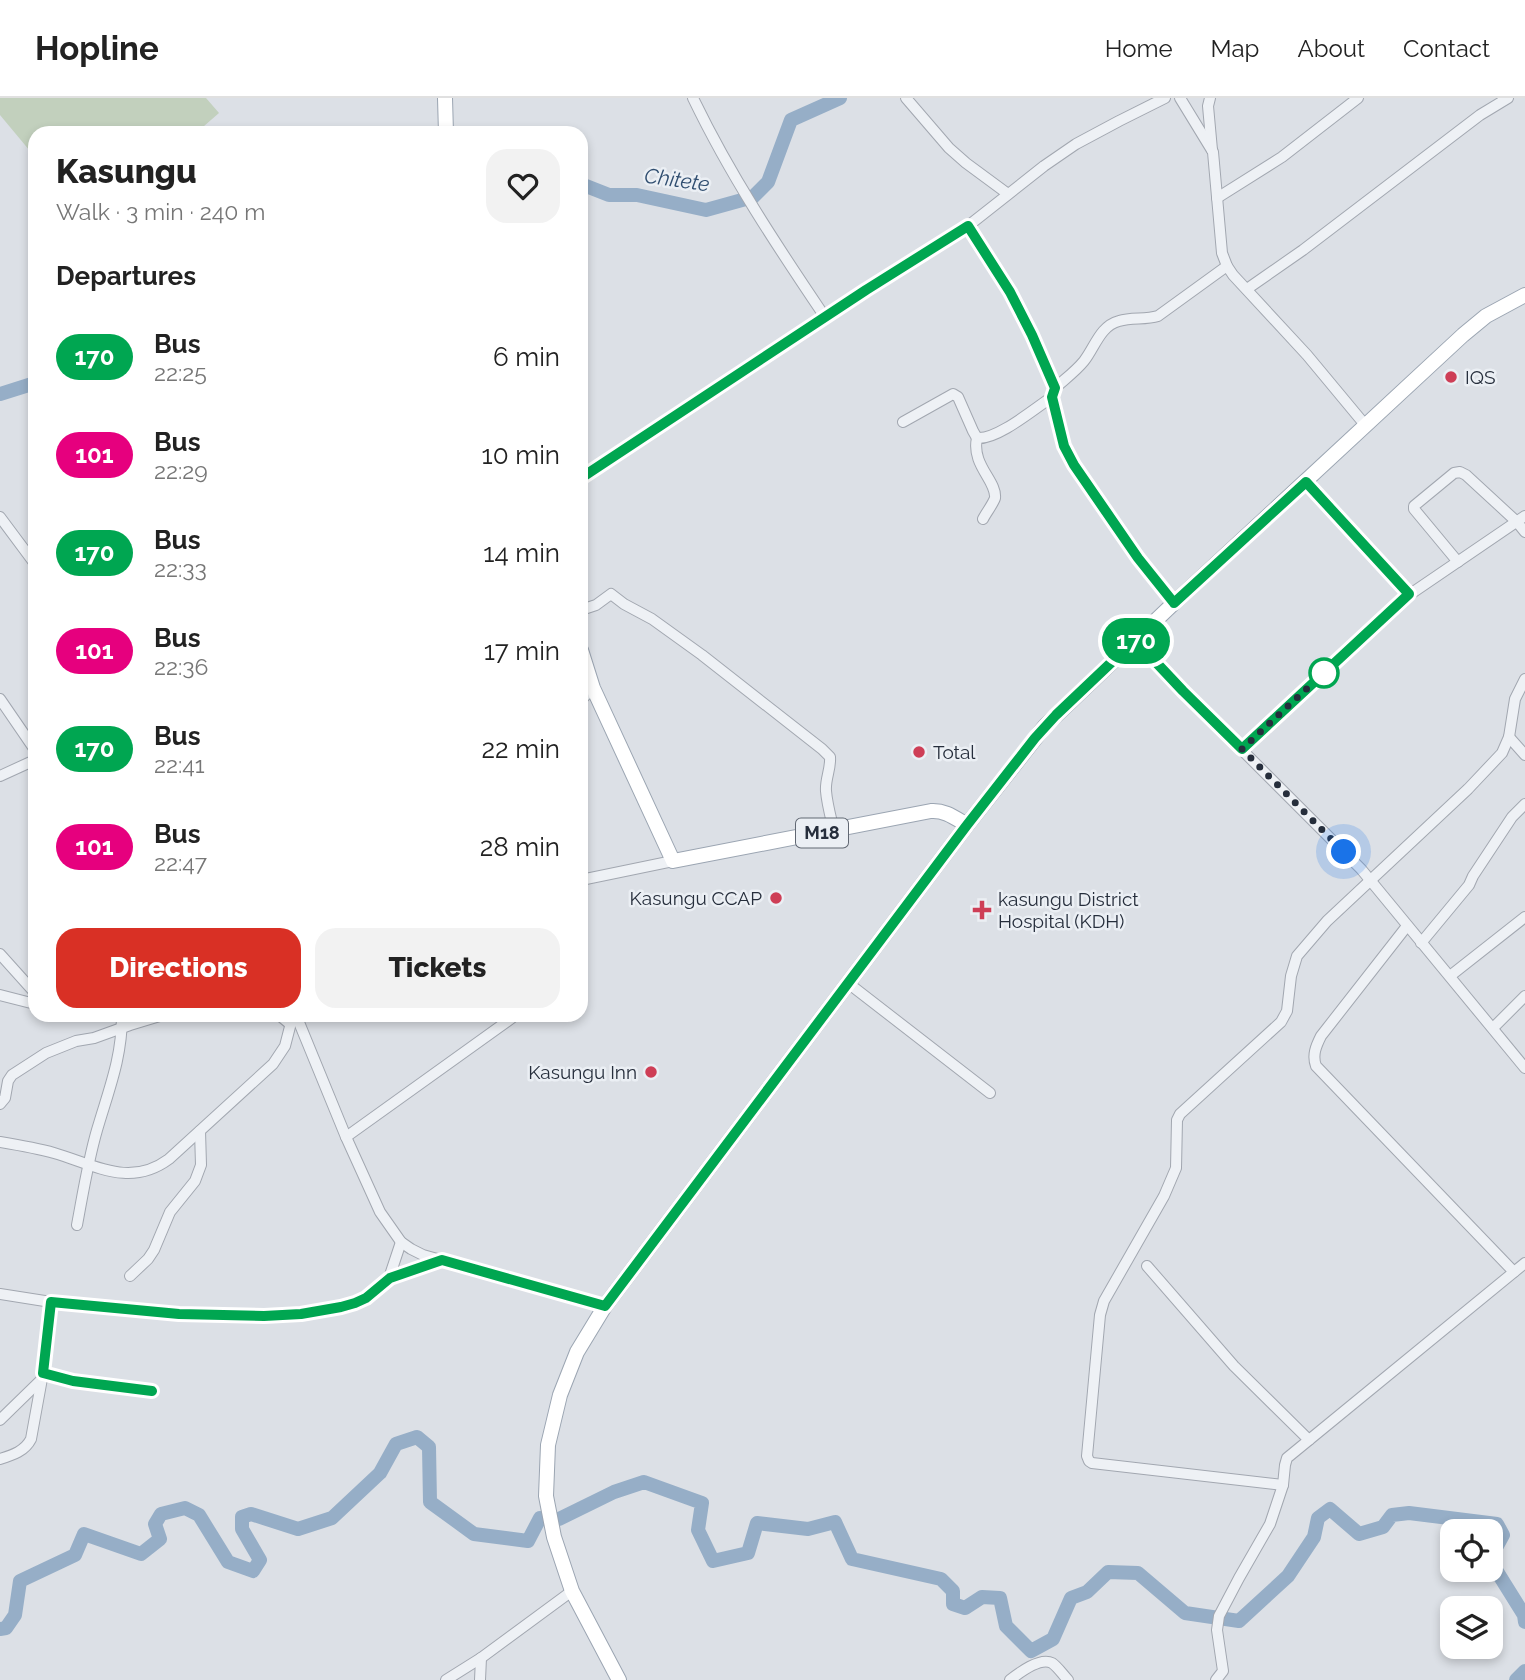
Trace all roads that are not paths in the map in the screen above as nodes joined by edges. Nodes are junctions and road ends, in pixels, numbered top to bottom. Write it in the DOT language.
graph roads {
  1 [pos="445,98"];
  2 [pos="693,98"];
  3 [pos="906,98"];
  4 [pos="1165,98"];
  5 [pos="1180,98"];
  6 [pos="1210,98"];
  7 [pos="1358,98"];
  8 [pos="1504,99"];
  9 [pos="446,126"];
  10 [pos="1213,152"];
  11 [pos="1008,194"];
  12 [pos="1217,198"];
  13 [pos="968,226"];
  14 [pos="1227,266"];
  15 [pos="1247,289"];
  16 [pos="1525,295"];
  17 [pos="825,317"];
  18 [pos="1054,393"];
  19 [pos="903,422"];
  20 [pos="1366,426"];
  21 [pos="977,438"];
  22 [pos="588,473"];
  23 [pos="1306,482"];
  24 [pos="0,517"];
  25 [pos="983,519"];
  26 [pos="1521,519"];
  27 [pos="1525,531"];
  28 [pos="28,555"];
  29 [pos="1458,562"];
  30 [pos="1409,594"];
  31 [pos="1174,603"];
  32 [pos="588,608"];
  33 [pos="1135,640"];
  34 [pos="588,672"];
  35 [pos="1525,678"];
  36 [pos="593,688"];
  37 [pos="588,693"];
  38 [pos="0,699"];
  39 [pos="1509,737"];
  40 [pos="28,740"];
  41 [pos="1242,749"];
  42 [pos="1525,755"];
  43 [pos="28,763"];
  44 [pos="0,776"];
  45 [pos="1525,804"];
  46 [pos="967,825"];
  47 [pos="834,831"];
  48 [pos="673,861"];
  49 [pos="588,879"];
  50 [pos="1371,881"];
  51 [pos="1525,917"];
  52 [pos="1407,926"];
  53 [pos="1421,943"];
  54 [pos="0,954"];
  55 [pos="1450,976"];
  56 [pos="849,984"];
  57 [pos="28,985"];
  58 [pos="0,995"];
  59 [pos="1525,996"];
  60 [pos="28,1002"];
  61 [pos="122,1022"];
  62 [pos="141,1022"];
  63 [pos="292,1022"];
  64 [pos="295,1022"];
  65 [pos="506,1022"];
  66 [pos="122,1028"];
  67 [pos="1493,1028"];
  68 [pos="1525,1068"];
  69 [pos="990,1093"];
  70 [pos="0,1104"];
  71 [pos="200,1131"];
  72 [pos="346,1138"];
  73 [pos="0,1142"];
  74 [pos="88,1165"];
  75 [pos="77,1225"];
  76 [pos="401,1242"];
  77 [pos="442,1260"];
  78 [pos="1525,1263"];
  79 [pos="1147,1266"];
  80 [pos="1514,1272"];
  81 [pos="130,1276"];
  82 [pos="390,1278"];
  83 [pos="0,1294"];
  84 [pos="51,1302"];
  85 [pos="605,1306"];
  86 [pos="42,1376"];
  87 [pos="152,1391"];
  88 [pos="0,1420"];
  89 [pos="1310,1440"];
  90 [pos="0,1459"];
  91 [pos="1283,1485"];
  92 [pos="572,1591"];
  93 [pos="481,1658"];
  94 [pos="446,1680"];
  95 [pos="480,1680"];
  96 [pos="619,1680"];
  97 [pos="1010,1680"];
  98 [pos="1068,1680"];
  99 [pos="1216,1680"];
  1 -- 9 [label="main road"];
  2 -- 17 [label="street"];
  3 -- 11 [label="street"];
  4 -- 11 [label="street"];
  5 -- 10 [label="street"];
  6 -- 10 [label="street"];
  7 -- 12 [label="street"];
  8 -- 15 [label="street"];
  10 -- 12 [label="street"];
  11 -- 13 [label="street"];
  12 -- 14 [label="street"];
  13 -- 17 [label="street"];
  13 -- 18 [label="street"];
  14 -- 15 [label="street"];
  14 -- 18 [label="street"];
  15 -- 20 [label="street"];
  16 -- 20 [label="main road"];
  17 -- 22 [label="street"];
  18 -- 21 [label="street"];
  18 -- 31 [label="street"];
  19 -- 21 [label="street"];
  20 -- 23 [label="main road"];
  21 -- 25 [label="street"];
  23 -- 30 [label="street"];
  23 -- 31 [label="main road"];
  24 -- 28 [label="street"];
  26 -- 27 [label="street"];
  26 -- 29 [label="street"];
  26 -- 29 [label="street"];
  29 -- 30 [label="street"];
  30 -- 41 [label="street"];
  31 -- 33 [label="main road"];
  32 -- 47 [label="street"];
  33 -- 41 [label="street"];
  33 -- 46 [label="main road"];
  34 -- 36 [label="main road"];
  35 -- 39 [label="street"];
  36 -- 37 [label="street"];
  36 -- 48 [label="main road"];
  38 -- 40 [label="street"];
  39 -- 42 [label="street"];
  39 -- 50 [label="street"];
  41 -- 50 [label="street"];
  43 -- 44 [label="street"];
  45 -- 53 [label="street"];
  46 -- 47 [label="main road, M18"];
  46 -- 56 [label="main road"];
  47 -- 48 [label="main road, M18"];
  48 -- 49 [label="street"];
  50 -- 52 [label="street"];
  50 -- 91 [label="street"];
  51 -- 55 [label="street"];
  52 -- 53 [label="street"];
  52 -- 80 [label="street"];
  53 -- 55 [label="street"];
  54 -- 57 [label="street"];
  55 -- 67 [label="street"];
  56 -- 69 [label="street"];
  56 -- 85 [label="main road"];
  58 -- 60 [label="street"];
  59 -- 67 [label="street"];
  61 -- 66 [label="street"];
  62 -- 66 [label="street"];
  63 -- 71 [label="street"];
  64 -- 72 [label="street"];
  65 -- 72 [label="street"];
  66 -- 70 [label="street"];
  66 -- 74 [label="street"];
  67 -- 68 [label="street"];
  71 -- 74 [label="street"];
  71 -- 81 [label="street"];
  72 -- 76 [label="street"];
  73 -- 74 [label="street"];
  74 -- 75 [label="street"];
  76 -- 77 [label="street"];
  76 -- 82 [label="street"];
  77 -- 82 [label="street"];
  77 -- 85 [label="street"];
  78 -- 80 [label="street"];
  79 -- 89 [label="street"];
  80 -- 89 [label="street"];
  82 -- 84 [label="street"];
  83 -- 84 [label="street"];
  84 -- 86 [label="street"];
  85 -- 92 [label="main road"];
  86 -- 87 [label="street"];
  86 -- 88 [label="street"];
  86 -- 90 [label="street"];
  89 -- 91 [label="street"];
  91 -- 99 [label="street"];
  92 -- 93 [label="street"];
  92 -- 96 [label="main road"];
  93 -- 94 [label="street"];
  93 -- 95 [label="street"];
  97 -- 98 [label="street"];
}
